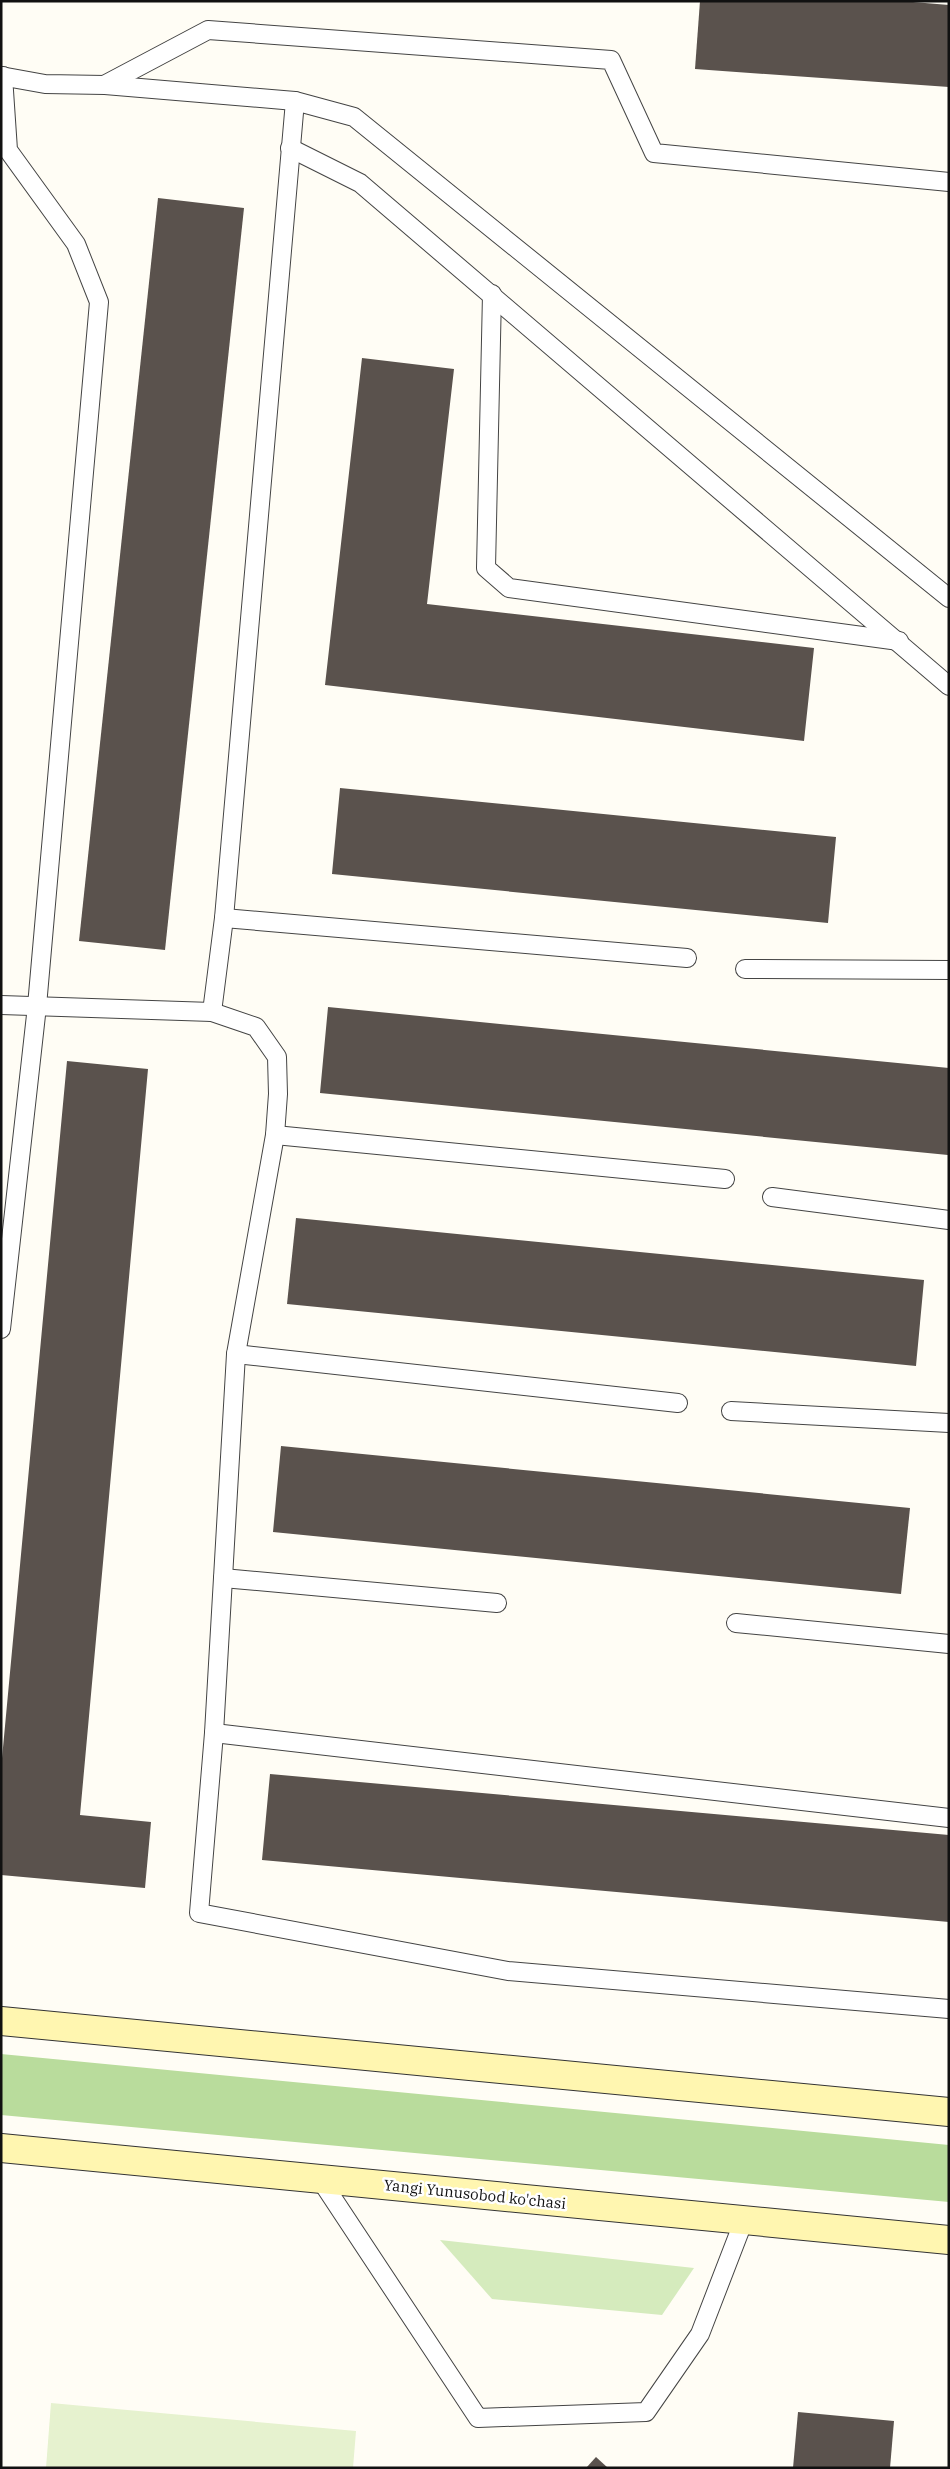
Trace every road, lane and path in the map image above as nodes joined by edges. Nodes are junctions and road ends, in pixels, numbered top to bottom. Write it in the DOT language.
graph roads {
  1 [pos="2,76"];
  2 [pos="105,85"];
  3 [pos="295,101"];
  4 [pos="290,148"];
  5 [pos="949,182"];
  6 [pos="492,294"];
  7 [pos="949,598"];
  8 [pos="899,641"];
  9 [pos="949,686"];
  10 [pos="224,918"];
  11 [pos="687,958"];
  12 [pos="745,969"];
  13 [pos="949,970"];
  14 [pos="1,1005"];
  15 [pos="37,1006"];
  16 [pos="212,1012"];
  17 [pos="275,1135"];
  18 [pos="725,1180"];
  19 [pos="772,1197"];
  20 [pos="949,1220"];
  21 [pos="1,1329"];
  22 [pos="236,1354"];
  23 [pos="678,1403"];
  24 [pos="731,1411"];
  25 [pos="949,1423"];
  26 [pos="223,1578"];
  27 [pos="497,1602"];
  28 [pos="736,1623"];
  29 [pos="949,1644"];
  30 [pos="214,1733"];
  31 [pos="949,1818"];
  32 [pos="949,2009"];
  33 [pos="1,2021"];
  34 [pos="949,2112"];
  35 [pos="1,2148"];
  36 [pos="320,2179"];
  37 [pos="744,2220"];
  38 [pos="949,2240"];
  1 -- 2 [label="lane"];
  1 -- 15 [label="lane"];
  2 -- 3 [label="lane"];
  2 -- 5 [label="lane"];
  3 -- 4 [label="lane"];
  3 -- 7 [label="lane"];
  4 -- 6 [label="lane"];
  4 -- 10 [label="lane"];
  6 -- 8 [label="lane"];
  6 -- 8 [label="lane"];
  8 -- 9 [label="lane"];
  10 -- 11 [label="lane"];
  10 -- 16 [label="lane"];
  12 -- 13 [label="lane"];
  14 -- 15 [label="lane"];
  15 -- 16 [label="lane"];
  15 -- 21 [label="lane"];
  16 -- 17 [label="lane"];
  17 -- 18 [label="lane"];
  17 -- 22 [label="lane"];
  19 -- 20 [label="lane"];
  22 -- 23 [label="lane"];
  22 -- 26 [label="lane"];
  24 -- 25 [label="lane"];
  26 -- 27 [label="lane"];
  26 -- 30 [label="lane"];
  28 -- 29 [label="lane"];
  30 -- 31 [label="lane"];
  30 -- 32 [label="lane"];
  33 -- 34 [label="main road"];
  35 -- 36 [label="main road, Yangi Yunusobod ko'chasi"];
  36 -- 37 [label="main road, Yangi Yunusobod ko'chasi"];
  36 -- 37 [label="lane"];
  37 -- 38 [label="main road, Yangi Yunusobod ko'chasi"];
}
